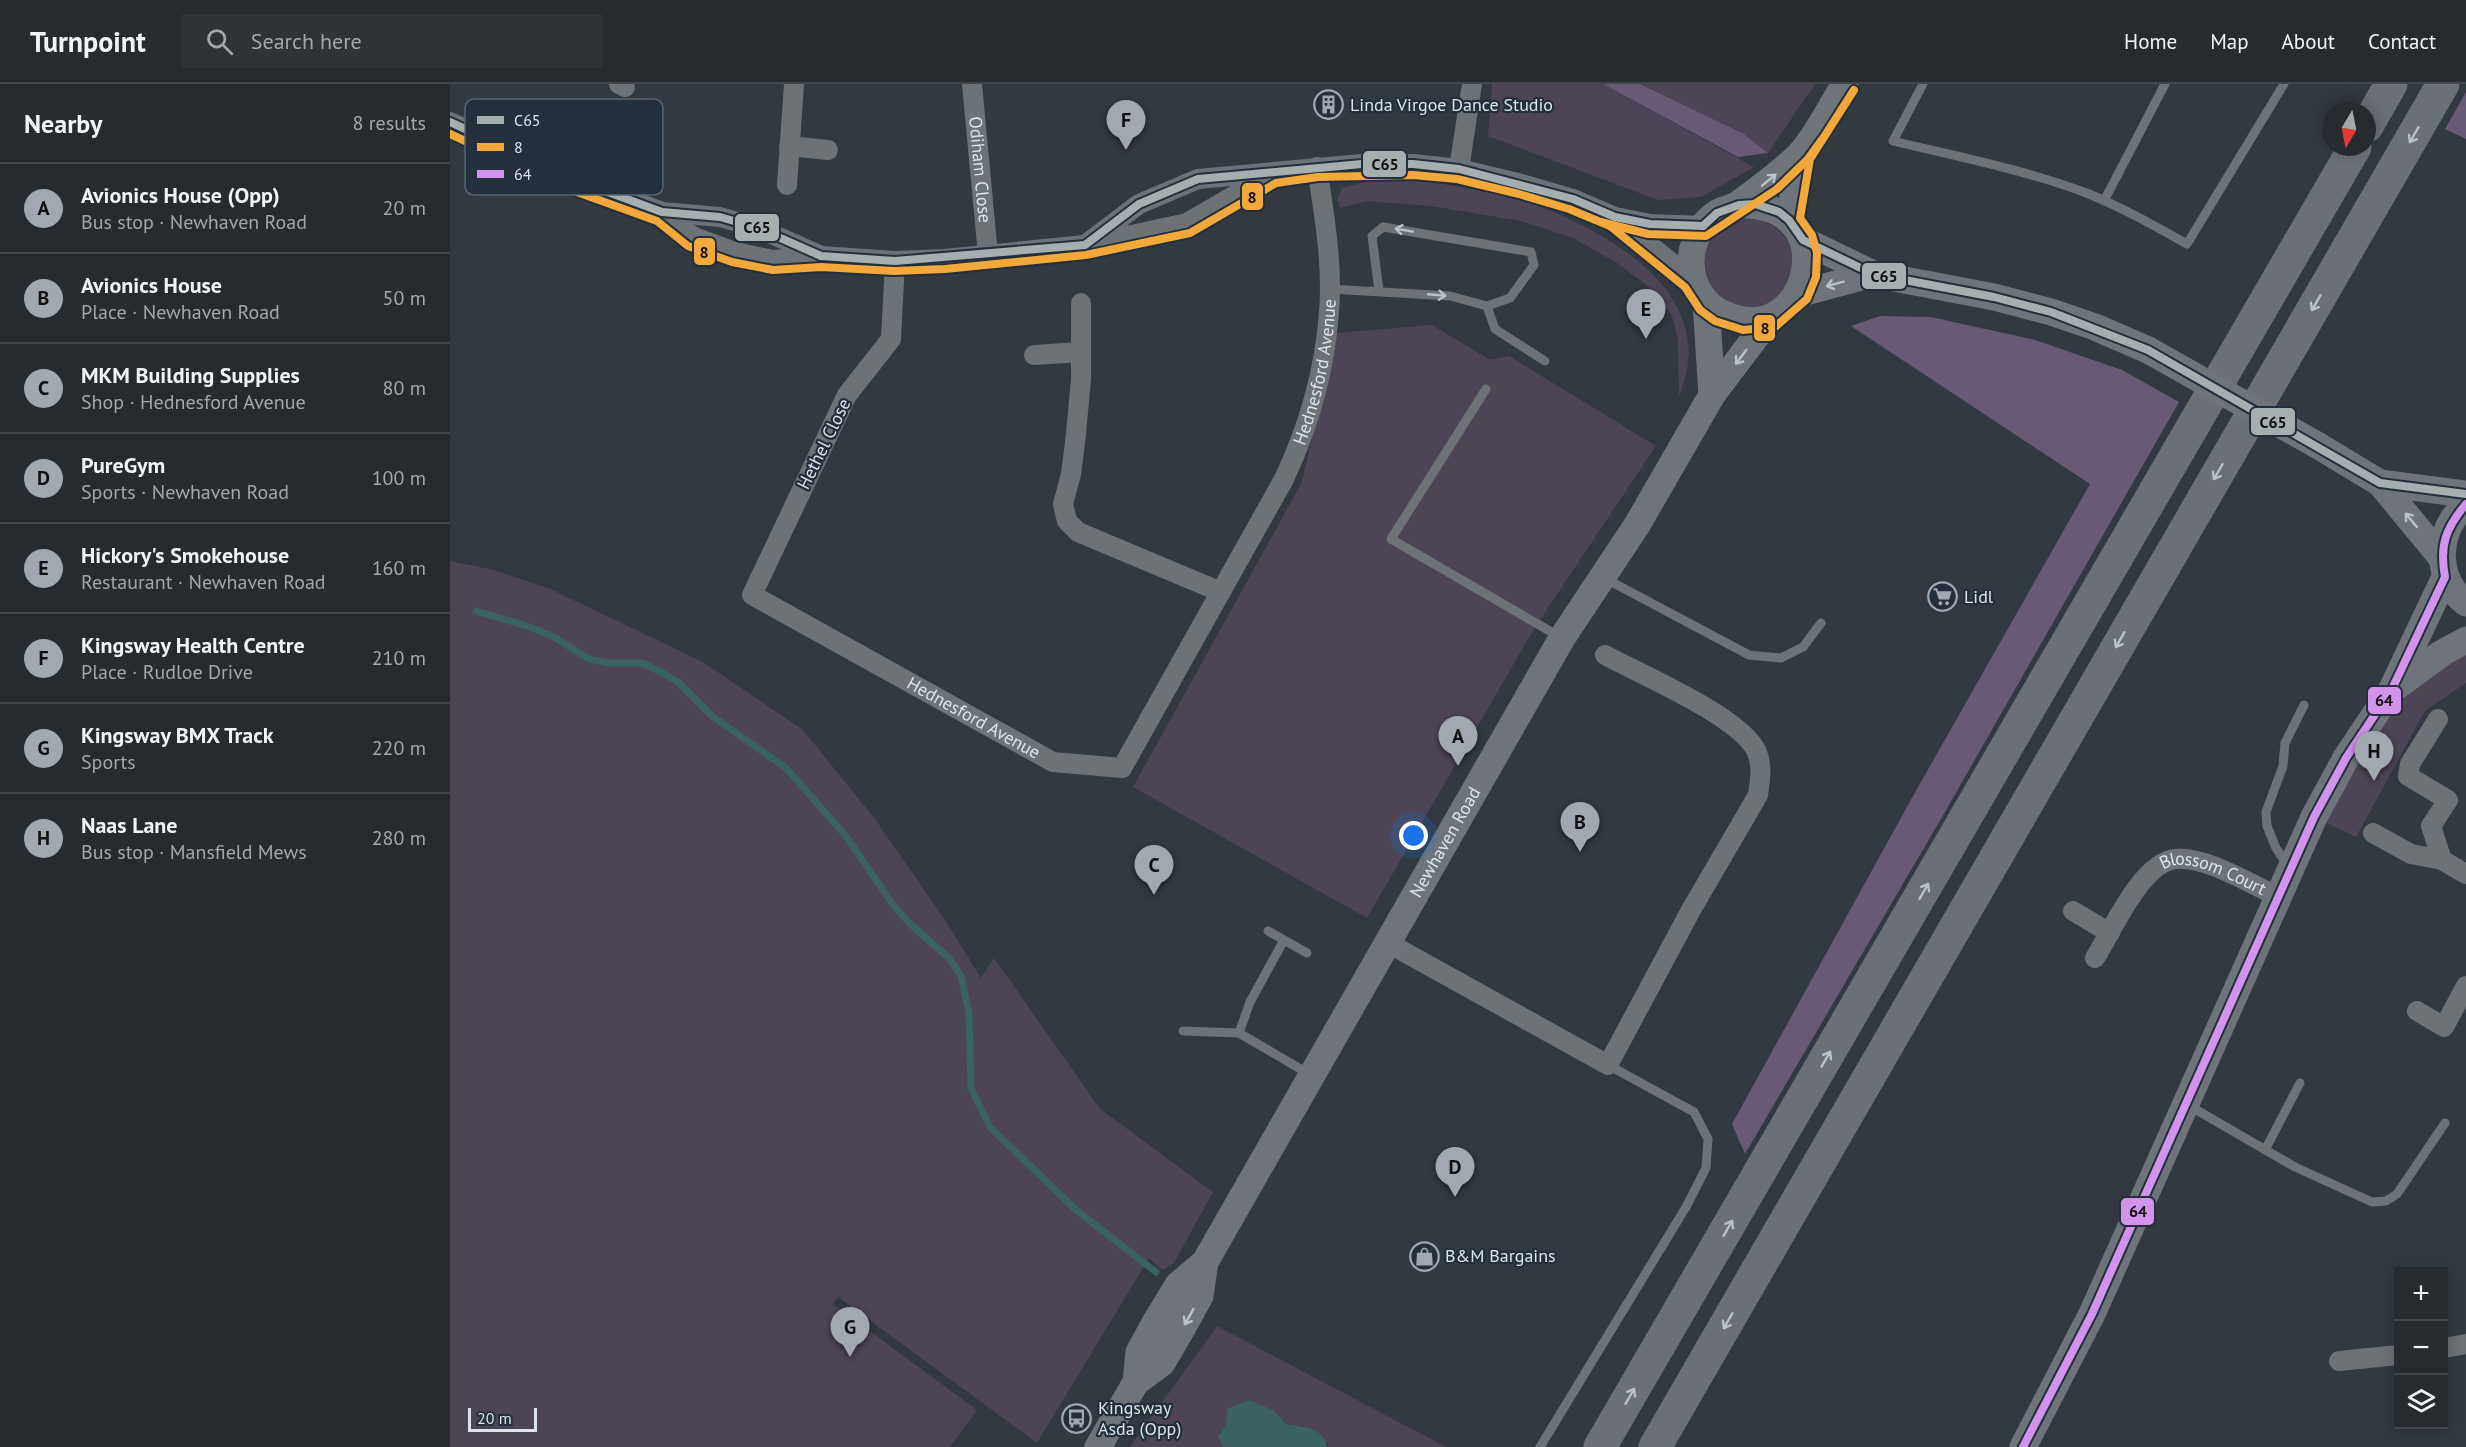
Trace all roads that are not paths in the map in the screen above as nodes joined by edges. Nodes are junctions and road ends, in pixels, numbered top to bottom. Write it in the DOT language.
graph roads {
  1 [pos="794,84"];
  2 [pos="972,84"];
  3 [pos="1472,84"];
  4 [pos="1845,84"];
  5 [pos="1923,84"];
  6 [pos="2165,84"];
  7 [pos="2284,84"];
  8 [pos="2391,84"];
  9 [pos="2443,84"];
  10 [pos="2376,110"];
  11 [pos="450,122"];
  12 [pos="465,129"];
  13 [pos="789,146"];
  14 [pos="828,150"];
  15 [pos="1800,155"];
  16 [pos="2350,156"];
  17 [pos="1317,166"];
  18 [pos="1459,169"];
  19 [pos="1273,173"];
  20 [pos="787,185"];
  21 [pos="616,195"];
  22 [pos="2104,201"];
  23 [pos="1739,205"];
  24 [pos="662,212"];
  25 [pos="1614,217"];
  26 [pos="1703,226"];
  27 [pos="1796,230"];
  28 [pos="1085,245"];
  29 [pos="988,255"];
  30 [pos="820,256"];
  31 [pos="895,261"];
  32 [pos="1873,274"];
  33 [pos="1329,289"];
  34 [pos="1379,291"];
  35 [pos="1700,291"];
  36 [pos="1798,294"];
  37 [pos="1081,303"];
  38 [pos="1487,306"];
  39 [pos="1770,318"];
  40 [pos="1081,352"];
  41 [pos="1034,356"];
  42 [pos="1545,361"];
  43 [pos="1486,390"];
  44 [pos="1712,396"];
  45 [pos="2380,483"];
  46 [pos="2466,494"];
  47 [pos="2466,504"];
  48 [pos="2443,567"];
  49 [pos="1602,576"];
  50 [pos="1221,592"];
  51 [pos="752,595"];
  52 [pos="2466,603"];
  53 [pos="1821,623"];
  54 [pos="1562,638"];
  55 [pos="2466,640"];
  56 [pos="1605,655"];
  57 [pos="2392,689"];
  58 [pos="2304,705"];
  59 [pos="2438,719"];
  60 [pos="2373,833"];
  61 [pos="2442,860"];
  62 [pos="2291,870"];
  63 [pos="2466,874"];
  64 [pos="2278,897"];
  65 [pos="2073,911"];
  66 [pos="1268,932"];
  67 [pos="2110,933"];
  68 [pos="1284,940"];
  69 [pos="1388,943"];
  70 [pos="1307,953"];
  71 [pos="2096,958"];
  72 [pos="2466,986"];
  73 [pos="2417,1011"];
  74 [pos="1183,1031"];
  75 [pos="1239,1033"];
  76 [pos="1608,1065"];
  77 [pos="1311,1076"];
  78 [pos="2300,1083"];
  79 [pos="2186,1104"];
  80 [pos="2445,1123"];
  81 [pos="2265,1150"];
  82 [pos="2466,1344"];
  83 [pos="2448,1347"];
  84 [pos="2394,1355"];
  85 [pos="2339,1361"];
  86 [pos="1098,1447"];
  87 [pos="1540,1447"];
  88 [pos="1600,1447"];
  89 [pos="1655,1447"];
  90 [pos="2024,1447"];
  1 -- 13 [label="street"];
  2 -- 29 [label="street, Odiham Close"];
  3 -- 18 [label="street"];
  4 -- 15 [label="street"];
  5 -- 22 [label="lane"];
  6 -- 22 [label="lane"];
  7 -- 22 [label="lane"];
  8 -- 10 [label="highway"];
  9 -- 89 [label="highway, one-way"];
  11 -- 12 [label="street"];
  13 -- 14 [label="street"];
  13 -- 20 [label="street"];
  23 -- 15 [label="street, one-way"];
  15 -- 27 [label="street"];
  88 -- 16 [label="highway, one-way"];
  17 -- 18 [label="street"];
  17 -- 19 [label="street"];
  17 -- 33 [label="street, Hednesford Avenue"];
  18 -- 25 [label="street"];
  19 -- 28 [label="street"];
  19 -- 28 [label="street"];
  21 -- 24 [label="street"];
  23 -- 26 [label="street"];
  23 -- 27 [label="street"];
  24 -- 30 [label="street"];
  24 -- 30 [label="street"];
  25 -- 26 [label="street"];
  25 -- 35 [label="street"];
  26 -- 35 [label="street"];
  27 -- 32 [label="street"];
  27 -- 36 [label="street"];
  28 -- 29 [label="street"];
  29 -- 31 [label="street"];
  30 -- 31 [label="street"];
  31 -- 51 [label="street, Hethel Close"];
  32 -- 36 [label="street, one-way"];
  32 -- 45 [label="street, bridge"];
  33 -- 34 [label="lane"];
  33 -- 50 [label="street, Hednesford Avenue"];
  34 -- 38 [label="lane, one-way"];
  38 -- 34 [label="lane, one-way"];
  35 -- 39 [label="street"];
  35 -- 44 [label="street"];
  36 -- 39 [label="street"];
  37 -- 40 [label="street"];
  38 -- 42 [label="lane"];
  39 -- 44 [label="street, Newhaven Road, one-way"];
  40 -- 41 [label="street"];
  40 -- 50 [label="street"];
  43 -- 54 [label="lane"];
  44 -- 49 [label="street, Newhaven Road"];
  45 -- 46 [label="street"];
  48 -- 45 [label="street, one-way"];
  47 -- 48 [label="street"];
  48 -- 52 [label="street"];
  48 -- 57 [label="street"];
  49 -- 53 [label="lane"];
  49 -- 54 [label="street, Newhaven Road"];
  50 -- 51 [label="street, Hednesford Avenue"];
  54 -- 69 [label="street, Newhaven Road"];
  55 -- 57 [label="street"];
  56 -- 76 [label="street"];
  57 -- 62 [label="street"];
  58 -- 62 [label="lane"];
  59 -- 61 [label="street"];
  60 -- 61 [label="street"];
  61 -- 63 [label="street"];
  62 -- 64 [label="street"];
  64 -- 67 [label="street, Blossom Court"];
  64 -- 79 [label="street"];
  65 -- 67 [label="street"];
  66 -- 68 [label="lane"];
  67 -- 71 [label="street, Blossom Court"];
  68 -- 70 [label="lane"];
  68 -- 75 [label="lane"];
  69 -- 76 [label="street"];
  69 -- 77 [label="street, Newhaven Road"];
  72 -- 73 [label="street"];
  74 -- 75 [label="lane"];
  75 -- 77 [label="lane"];
  76 -- 87 [label="lane"];
  77 -- 86 [label="street, Newhaven Road"];
  78 -- 81 [label="lane"];
  79 -- 81 [label="lane"];
  79 -- 90 [label="street"];
  80 -- 81 [label="lane"];
  82 -- 83 [label="street"];
  84 -- 85 [label="street"];
}
